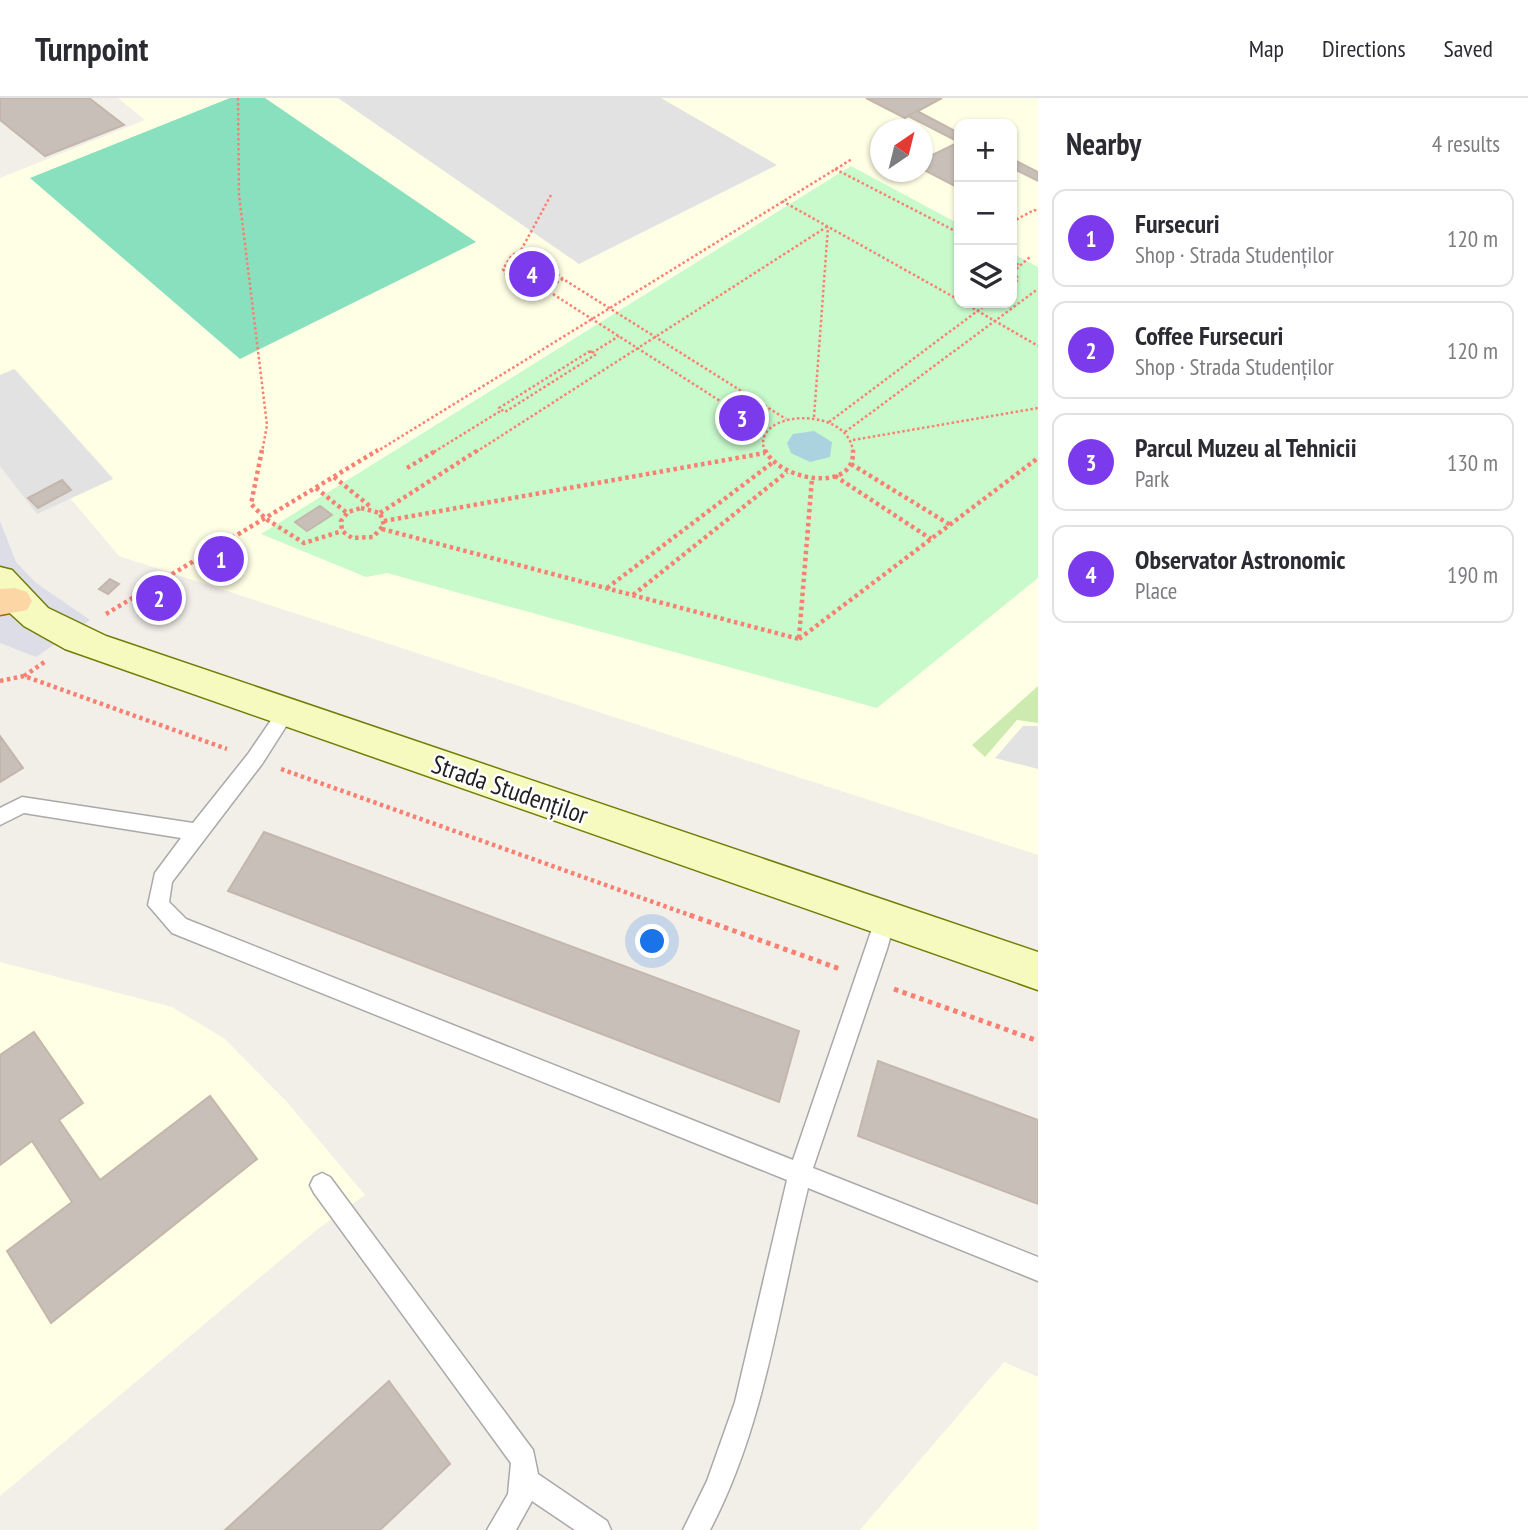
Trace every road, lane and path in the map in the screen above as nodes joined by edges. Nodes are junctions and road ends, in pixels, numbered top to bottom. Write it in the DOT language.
graph roads {
  1 [pos="238,98"];
  2 [pos="852,159"];
  3 [pos="835,169"];
  4 [pos="551,195"];
  5 [pos="782,201"];
  6 [pos="1038,211"];
  7 [pos="1017,219"];
  8 [pos="828,226"];
  9 [pos="954,230"];
  10 [pos="520,252"];
  11 [pos="1031,256"];
  12 [pos="1019,265"];
  13 [pos="1017,268"];
  14 [pos="563,279"];
  15 [pos="545,289"];
  16 [pos="1038,289"];
  17 [pos="954,297"];
  18 [pos="610,308"];
  19 [pos="973,308"];
  20 [pos="980,308"];
  21 [pos="977,310"];
  22 [pos="592,319"];
  23 [pos="993,320"];
  24 [pos="619,336"];
  25 [pos="654,336"];
  26 [pos="1038,346"];
  27 [pos="636,348"];
  28 [pos="1038,408"];
  29 [pos="814,417"];
  30 [pos="786,419"];
  31 [pos="829,422"];
  32 [pos="767,431"];
  33 [pos="845,432"];
  34 [pos="852,440"];
  35 [pos="765,453"];
  36 [pos="1038,458"];
  37 [pos="772,463"];
  38 [pos="851,464"];
  39 [pos="408,468"];
  40 [pos="787,472"];
  41 [pos="834,476"];
  42 [pos="334,477"];
  43 [pos="812,478"];
  44 [pos="316,488"];
  45 [pos="375,510"];
  46 [pos="347,513"];
  47 [pos="380,513"];
  48 [pos="266,519"];
  49 [pos="384,520"];
  50 [pos="952,526"];
  51 [pos="382,529"];
  52 [pos="342,531"];
  53 [pos="931,540"];
  54 [pos="607,588"];
  55 [pos="5,594"];
  56 [pos="632,595"];
  57 [pos="110,610"];
  58 [pos="799,639"];
  59 [pos="50,659"];
  60 [pos="24,676"];
  61 [pos="0,681"];
  62 [pos="286,712"];
  63 [pos="255,759"];
  64 [pos="0,817"];
  65 [pos="197,832"];
  66 [pos="886,917"];
  67 [pos="1038,971"];
  68 [pos="869,979"];
  69 [pos="1038,1041"];
  70 [pos="800,1176"];
  71 [pos="322,1185"];
  72 [pos="1038,1269"];
  73 [pos="527,1482"];
  74 [pos="500,1530"];
  75 [pos="598,1530"];
  76 [pos="696,1530"];
  1 -- 48 [label="path"];
  2 -- 3 [label="path"];
  3 -- 5 [label="path"];
  3 -- 9 [label="path"];
  4 -- 10 [label="path"];
  5 -- 8 [label="path"];
  5 -- 18 [label="path"];
  6 -- 7 [label="path"];
  8 -- 17 [label="path"];
  8 -- 25 [label="path"];
  8 -- 29 [label="path"];
  10 -- 14 [label="path"];
  10 -- 15 [label="path"];
  11 -- 12 [label="path"];
  12 -- 13 [label="path"];
  14 -- 15 [label="path"];
  14 -- 18 [label="path"];
  15 -- 22 [label="path"];
  16 -- 23 [label="path"];
  18 -- 22 [label="path"];
  18 -- 25 [label="path"];
  19 -- 21 [label="path"];
  20 -- 21 [label="path"];
  21 -- 23 [label="path"];
  21 -- 31 [label="path"];
  22 -- 24 [label="path"];
  22 -- 42 [label="path"];
  23 -- 26 [label="path"];
  23 -- 33 [label="path"];
  24 -- 27 [label="path"];
  24 -- 39 [label="path"];
  25 -- 27 [label="path"];
  25 -- 30 [label="path"];
  27 -- 32 [label="path"];
  27 -- 47 [label="path"];
  28 -- 34 [label="path"];
  29 -- 30 [label="path"];
  29 -- 31 [label="path"];
  30 -- 32 [label="path"];
  31 -- 33 [label="path"];
  32 -- 35 [label="path"];
  33 -- 34 [label="path"];
  34 -- 38 [label="path"];
  35 -- 37 [label="path"];
  35 -- 49 [label="path"];
  36 -- 50 [label="path"];
  37 -- 40 [label="path"];
  37 -- 54 [label="path"];
  38 -- 41 [label="path"];
  38 -- 50 [label="path"];
  40 -- 43 [label="path"];
  40 -- 56 [label="path"];
  41 -- 43 [label="path"];
  41 -- 53 [label="path"];
  42 -- 44 [label="path"];
  42 -- 45 [label="path"];
  43 -- 58 [label="path"];
  44 -- 46 [label="path"];
  44 -- 48 [label="path"];
  45 -- 46 [label="path"];
  45 -- 47 [label="path"];
  46 -- 52 [label="path"];
  47 -- 49 [label="path"];
  48 -- 52 [label="path"];
  48 -- 57 [label="path"];
  49 -- 51 [label="path"];
  50 -- 53 [label="path"];
  51 -- 52 [label="path"];
  51 -- 54 [label="path"];
  53 -- 58 [label="path"];
  54 -- 56 [label="path"];
  55 -- 62 [label="main road, Strada Studenților"];
  56 -- 58 [label="path"];
  59 -- 60 [label="path"];
  60 -- 61 [label="path"];
  60 -- 63 [label="path"];
  62 -- 63 [label="lane"];
  62 -- 66 [label="main road, Strada Studenților"];
  63 -- 65 [label="lane"];
  63 -- 68 [label="path"];
  64 -- 65 [label="lane"];
  65 -- 70 [label="lane"];
  66 -- 67 [label="main road, Strada Studenților"];
  66 -- 68 [label="lane"];
  68 -- 69 [label="path"];
  68 -- 70 [label="lane"];
  70 -- 72 [label="lane"];
  70 -- 76 [label="lane"];
  71 -- 73 [label="lane"];
  73 -- 74 [label="lane"];
  73 -- 75 [label="lane"];
}
